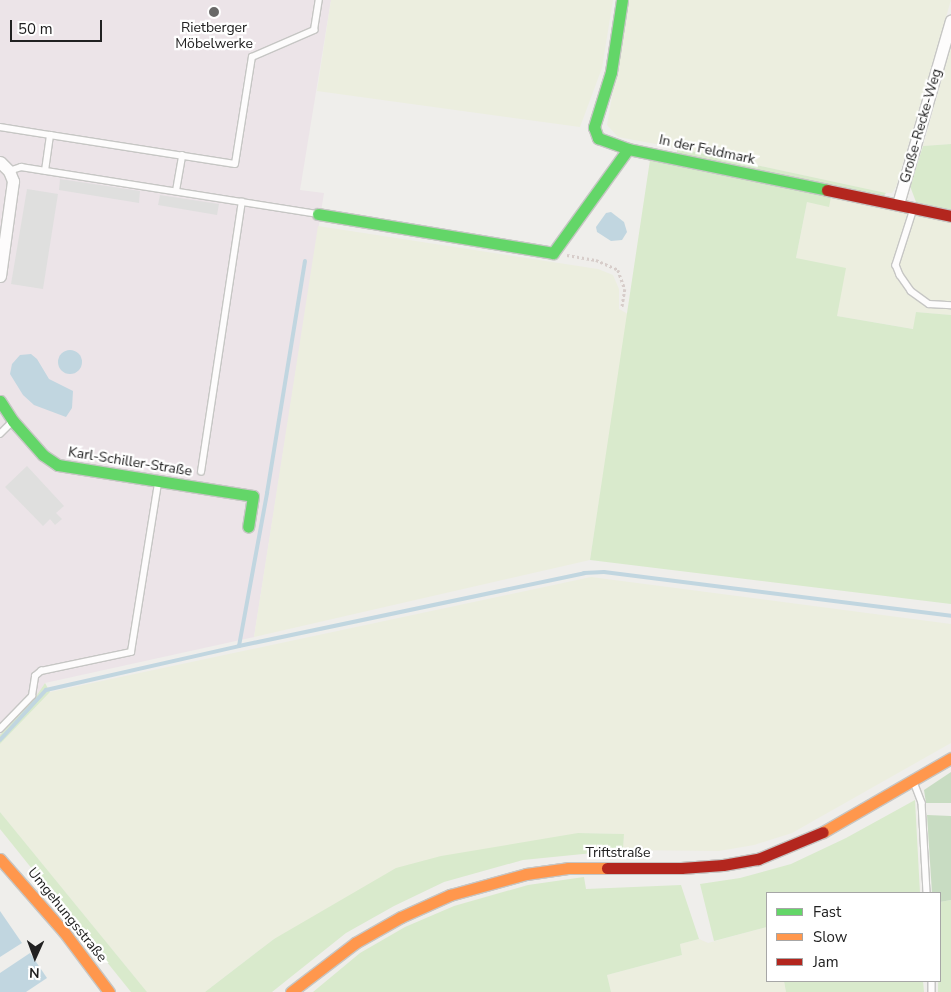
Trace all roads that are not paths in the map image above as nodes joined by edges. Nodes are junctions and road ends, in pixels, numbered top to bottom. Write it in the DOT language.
graph roads {
  1 [pos="319,0"];
  2 [pos="622,0"];
  3 [pos="951,20"];
  4 [pos="0,127"];
  5 [pos="50,135"];
  6 [pos="628,148"];
  7 [pos="182,156"];
  8 [pos="0,162"];
  9 [pos="9,171"];
  10 [pos="45,171"];
  11 [pos="176,191"];
  12 [pos="242,202"];
  13 [pos="898,204"];
  14 [pos="915,208"];
  15 [pos="318,214"];
  16 [pos="951,216"];
  17 [pos="0,276"];
  18 [pos="951,305"];
  19 [pos="0,401"];
  20 [pos="13,421"];
  21 [pos="0,434"];
  22 [pos="201,472"];
  23 [pos="158,482"];
  24 [pos="248,527"];
  25 [pos="0,729"];
  26 [pos="951,758"];
  27 [pos="913,781"];
  28 [pos="0,859"];
  29 [pos="927,892"];
  30 [pos="109,992"];
  31 [pos="291,992"];
  1 -- 7 [label="lane"];
  2 -- 6 [label="street, In der Feldmark"];
  3 -- 13 [label="street, Große-Recke-Weg"];
  4 -- 5 [label="lane"];
  5 -- 7 [label="lane"];
  5 -- 10 [label="lane"];
  6 -- 13 [label="street, In der Feldmark"];
  6 -- 15 [label="street"];
  7 -- 11 [label="lane"];
  8 -- 9 [label="street"];
  9 -- 10 [label="lane"];
  9 -- 17 [label="street"];
  10 -- 11 [label="lane"];
  11 -- 12 [label="lane"];
  12 -- 15 [label="lane"];
  12 -- 22 [label="lane"];
  13 -- 14 [label="street, In der Feldmark"];
  14 -- 16 [label="street, In der Feldmark"];
  14 -- 18 [label="lane"];
  19 -- 20 [label="street, Karl-Schiller-Straße"];
  20 -- 21 [label="lane"];
  20 -- 23 [label="street, Karl-Schiller-Straße"];
  23 -- 24 [label="street, Karl-Schiller-Straße"];
  23 -- 25 [label="lane"];
  26 -- 27 [label="street, Triftstraße"];
  27 -- 29 [label="lane"];
  27 -- 31 [label="street, Triftstraße"];
  28 -- 30 [label="street, Umgehungsstraße"];
}
